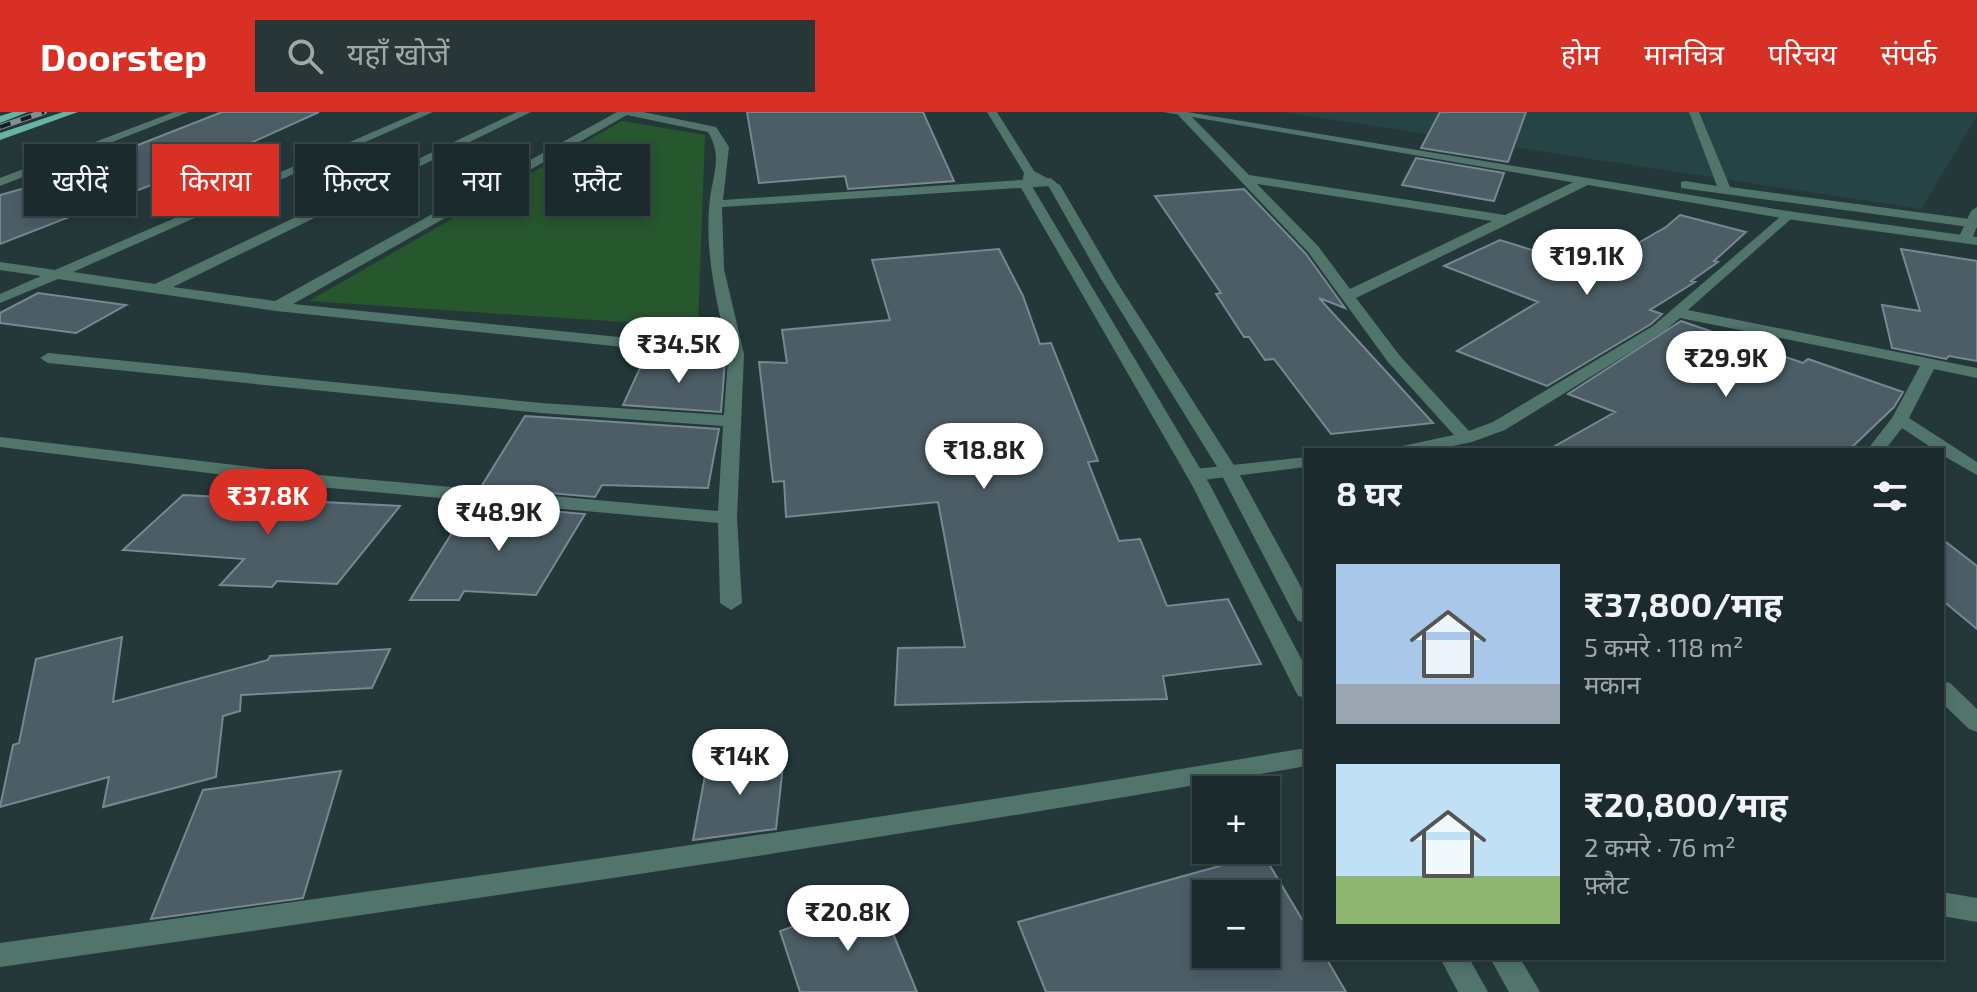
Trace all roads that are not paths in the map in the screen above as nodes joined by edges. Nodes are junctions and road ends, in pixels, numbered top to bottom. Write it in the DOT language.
graph roads {
  1 [pos="23,112"];
  2 [pos="73,112"];
  3 [pos="184,112"];
  4 [pos="428,112"];
  5 [pos="526,112"];
  6 [pos="626,112"];
  7 [pos="992,112"];
  8 [pos="1231,112"];
  9 [pos="1694,112"];
  10 [pos="1175,113"];
  11 [pos="0,120"];
  12 [pos="0,137"];
  13 [pos="1028,178"];
  14 [pos="1244,178"];
  15 [pos="1586,181"];
  16 [pos="0,182"];
  17 [pos="1724,188"];
  18 [pos="716,204"];
  19 [pos="1787,215"];
  20 [pos="1509,220"];
  21 [pos="1975,220"];
  22 [pos="1971,240"];
  23 [pos="0,266"];
  24 [pos="53,275"];
  25 [pos="154,290"];
  26 [pos="1348,296"];
  27 [pos="0,299"];
  28 [pos="276,307"];
  29 [pos="1678,313"];
  30 [pos="736,354"];
  31 [pos="48,358"];
  32 [pos="1929,364"];
  33 [pos="1977,373"];
  34 [pos="1900,419"];
  35 [pos="732,421"];
  36 [pos="1466,438"];
  37 [pos="0,442"];
  38 [pos="1418,448"];
  39 [pos="1878,448"];
  40 [pos="1944,448"];
  41 [pos="1944,448"];
  42 [pos="1304,462"];
  43 [pos="1228,470"];
  44 [pos="1977,470"];
  45 [pos="1195,475"];
  46 [pos="727,518"];
  47 [pos="731,603"];
  48 [pos="1304,612"];
  49 [pos="1304,686"];
  50 [pos="1944,691"];
  51 [pos="1977,723"];
  52 [pos="1304,757"];
  53 [pos="1944,904"];
  54 [pos="1977,910"];
  55 [pos="0,955"];
  56 [pos="1455,960"];
  57 [pos="1505,960"];
  58 [pos="1473,992"];
  59 [pos="1525,992"];
  1 -- 11 [label="main road"];
  2 -- 12 [label="main road"];
  3 -- 16 [label="street"];
  4 -- 24 [label="street"];
  5 -- 25 [label="street"];
  6 -- 18 [label="street"];
  6 -- 28 [label="street"];
  7 -- 13 [label="street"];
  8 -- 17 [label="street"];
  9 -- 17 [label="street"];
  10 -- 14 [label="street"];
  10 -- 15 [label="street"];
  13 -- 18 [label="street"];
  13 -- 43 [label="street"];
  13 -- 45 [label="street"];
  14 -- 20 [label="street"];
  14 -- 26 [label="street"];
  15 -- 19 [label="street"];
  15 -- 20 [label="street"];
  17 -- 21 [label="street"];
  18 -- 30 [label="street"];
  19 -- 22 [label="street"];
  19 -- 29 [label="street"];
  20 -- 26 [label="street"];
  21 -- 22 [label="street"];
  23 -- 24 [label="street"];
  24 -- 25 [label="street"];
  24 -- 27 [label="street"];
  25 -- 28 [label="street"];
  26 -- 36 [label="street"];
  28 -- 30 [label="street"];
  29 -- 32 [label="street"];
  29 -- 36 [label="street"];
  30 -- 35 [label="street"];
  31 -- 35 [label="street"];
  32 -- 33 [label="street"];
  32 -- 34 [label="street"];
  34 -- 39 [label="street"];
  34 -- 40 [label="street"];
  35 -- 46 [label="street"];
  36 -- 38 [label="street"];
  37 -- 46 [label="street"];
  41 -- 44 [label="street"];
  42 -- 43 [label="street"];
  43 -- 45 [label="street"];
  43 -- 48 [label="street"];
  45 -- 49 [label="street"];
  46 -- 47 [label="street"];
  50 -- 51 [label="street"];
  52 -- 55 [label="street"];
  53 -- 54 [label="street"];
  56 -- 58 [label="street"];
  57 -- 59 [label="street"];
}
